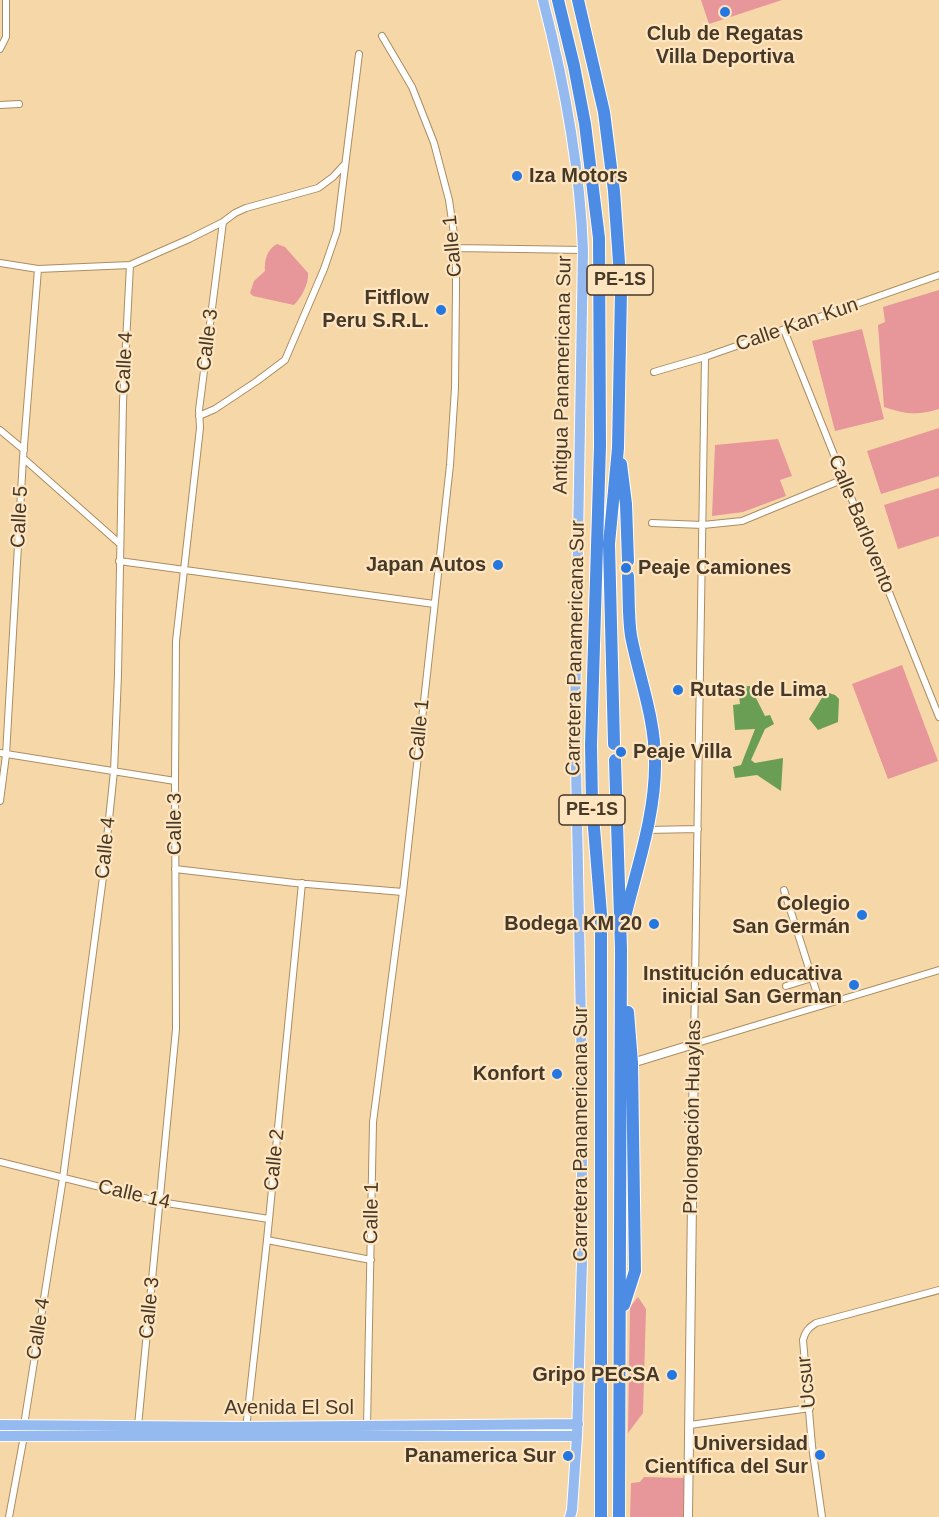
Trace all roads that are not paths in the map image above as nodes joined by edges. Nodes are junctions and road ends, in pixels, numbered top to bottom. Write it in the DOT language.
graph roads {
  1 [pos="6,0"];
  2 [pos="543,0"];
  3 [pos="558,0"];
  4 [pos="578,0"];
  5 [pos="3,13"];
  6 [pos="382,36"];
  7 [pos="0,49"];
  8 [pos="359,54"];
  9 [pos="19,104"];
  10 [pos="0,105"];
  11 [pos="344,165"];
  12 [pos="224,222"];
  13 [pos="456,248"];
  14 [pos="583,250"];
  15 [pos="0,263"];
  16 [pos="130,265"];
  17 [pos="38,269"];
  18 [pos="939,275"];
  19 [pos="784,330"];
  20 [pos="705,357"];
  21 [pos="654,372"];
  22 [pos="199,416"];
  23 [pos="0,430"];
  24 [pos="618,448"];
  25 [pos="24,450"];
  26 [pos="23,458"];
  27 [pos="843,479"];
  28 [pos="652,523"];
  29 [pos="703,525"];
  30 [pos="119,543"];
  31 [pos="119,561"];
  32 [pos="628,561"];
  33 [pos="183,570"];
  34 [pos="628,576"];
  35 [pos="434,604"];
  36 [pos="939,717"];
  37 [pos="614,744"];
  38 [pos="3,754"];
  39 [pos="615,759"];
  40 [pos="114,771"];
  41 [pos="175,781"];
  42 [pos="0,801"];
  43 [pos="698,829"];
  44 [pos="646,830"];
  45 [pos="175,869"];
  46 [pos="302,884"];
  47 [pos="784,890"];
  48 [pos="403,892"];
  49 [pos="621,933"];
  50 [pos="621,949"];
  51 [pos="939,970"];
  52 [pos="812,978"];
  53 [pos="786,986"];
  54 [pos="821,1006"];
  55 [pos="694,1044"];
  56 [pos="632,1063"];
  57 [pos="0,1162"];
  58 [pos="63,1179"];
  59 [pos="160,1202"];
  60 [pos="269,1219"];
  61 [pos="267,1240"];
  62 [pos="371,1260"];
  63 [pos="939,1290"];
  64 [pos="620,1318"];
  65 [pos="810,1408"];
  66 [pos="0,1425"];
  67 [pos="690,1425"];
  68 [pos="138,1426"];
  69 [pos="24,1430"];
  70 [pos="578,1430"];
  71 [pos="367,1431"];
  72 [pos="245,1432"];
  73 [pos="0,1436"];
  74 [pos="572,1515"];
  75 [pos="9,1517"];
  76 [pos="598,1517"];
  77 [pos="619,1517"];
  78 [pos="688,1517"];
  79 [pos="822,1517"];
  1 -- 5 [label="street"];
  2 -- 14 [label="main road, Antigua Panamericana Sur"];
  3 -- 76 [label="highway, Carretera Panamericana Sur / PE-1S"];
  4 -- 24 [label="highway, Carretera Panamericana Sur / PE-1S"];
  5 -- 7 [label="street"];
  6 -- 13 [label="street, Calle 1"];
  8 -- 11 [label="street"];
  9 -- 10 [label="street"];
  11 -- 12 [label="street"];
  11 -- 22 [label="street"];
  12 -- 16 [label="street"];
  12 -- 22 [label="street, Calle 3"];
  13 -- 14 [label="street"];
  13 -- 35 [label="street, Calle 1"];
  14 -- 70 [label="main road, Antigua Panamericana Sur"];
  15 -- 17 [label="street"];
  16 -- 17 [label="street"];
  16 -- 30 [label="street, Calle 4"];
  17 -- 25 [label="street, Calle 5"];
  18 -- 19 [label="street, Calle Kan Kun"];
  19 -- 20 [label="street, Calle Kan Kun"];
  19 -- 27 [label="street, Calle Barlovento"];
  20 -- 21 [label="street, Calle Kan Kun"];
  20 -- 29 [label="street, Prolongación Huaylas"];
  22 -- 33 [label="street, Calle 3"];
  23 -- 25 [label="street"];
  24 -- 32 [label="highway, Carretera Panamericana Sur / PE-1S"];
  24 -- 37 [label="highway, Carretera Panamericana Sur / PE-1S"];
  25 -- 26 [label="street, Calle 5"];
  26 -- 30 [label="street"];
  26 -- 38 [label="street, Calle 5"];
  27 -- 29 [label="street"];
  27 -- 36 [label="street, Calle Barlovento"];
  28 -- 29 [label="street"];
  29 -- 43 [label="street, Prolongación Huaylas"];
  30 -- 31 [label="street, Calle 4"];
  31 -- 33 [label="street"];
  31 -- 40 [label="street, Calle 4"];
  33 -- 35 [label="street"];
  33 -- 41 [label="street, Calle 3"];
  34 -- 44 [label="highway, Carretera Panamericana Sur / PE-1S"];
  35 -- 48 [label="street, Calle 1"];
  38 -- 40 [label="street"];
  38 -- 42 [label="street, Calle 5"];
  39 -- 49 [label="highway, Carretera Panamericana Sur / PE-1S"];
  40 -- 41 [label="street"];
  40 -- 58 [label="street, Calle 4"];
  41 -- 45 [label="street, Calle 3"];
  43 -- 44 [label="street"];
  43 -- 55 [label="street, Prolongación Huaylas"];
  44 -- 49 [label="highway, Carretera Panamericana Sur / PE-1S"];
  45 -- 46 [label="street"];
  45 -- 59 [label="street, Calle 3"];
  46 -- 48 [label="street"];
  46 -- 60 [label="street, Calle 2"];
  47 -- 52 [label="street"];
  48 -- 62 [label="street, Calle 1"];
  49 -- 50 [label="highway, Carretera Panamericana Sur / PE-1S"];
  50 -- 56 [label="highway"];
  50 -- 64 [label="highway, Carretera Panamericana Sur / PE-1S"];
  51 -- 54 [label="street"];
  52 -- 53 [label="street"];
  52 -- 54 [label="street"];
  54 -- 55 [label="street"];
  55 -- 56 [label="street"];
  55 -- 67 [label="street, Prolongación Huaylas"];
  56 -- 64 [label="highway"];
  57 -- 58 [label="street, Calle 14"];
  58 -- 59 [label="street, Calle 14"];
  58 -- 69 [label="street, Calle 4"];
  59 -- 60 [label="street, Calle 14"];
  59 -- 68 [label="street, Calle 3"];
  60 -- 61 [label="street, Calle 2"];
  61 -- 62 [label="street"];
  61 -- 72 [label="street, Calle 2"];
  62 -- 71 [label="street, Calle 1"];
  63 -- 65 [label="street, Ucsur"];
  64 -- 77 [label="highway, Carretera Panamericana Sur / PE-1S"];
  65 -- 67 [label="street"];
  65 -- 79 [label="street, Ucsur"];
  66 -- 69 [label="main road, Avenida El Sol"];
  67 -- 78 [label="street, Prolongación Huaylas"];
  68 -- 69 [label="main road, Avenida El Sol"];
  68 -- 72 [label="main road, Avenida El Sol"];
  69 -- 72 [label="main road, Avenida El Sol"];
  69 -- 73 [label="main road, Avenida El Sol"];
  69 -- 75 [label="street, Calle 4"];
  70 -- 71 [label="main road, Avenida El Sol"];
  70 -- 74 [label="main road, Antigua Panamericana Sur"];
  71 -- 72 [label="main road, Avenida El Sol"];
}
